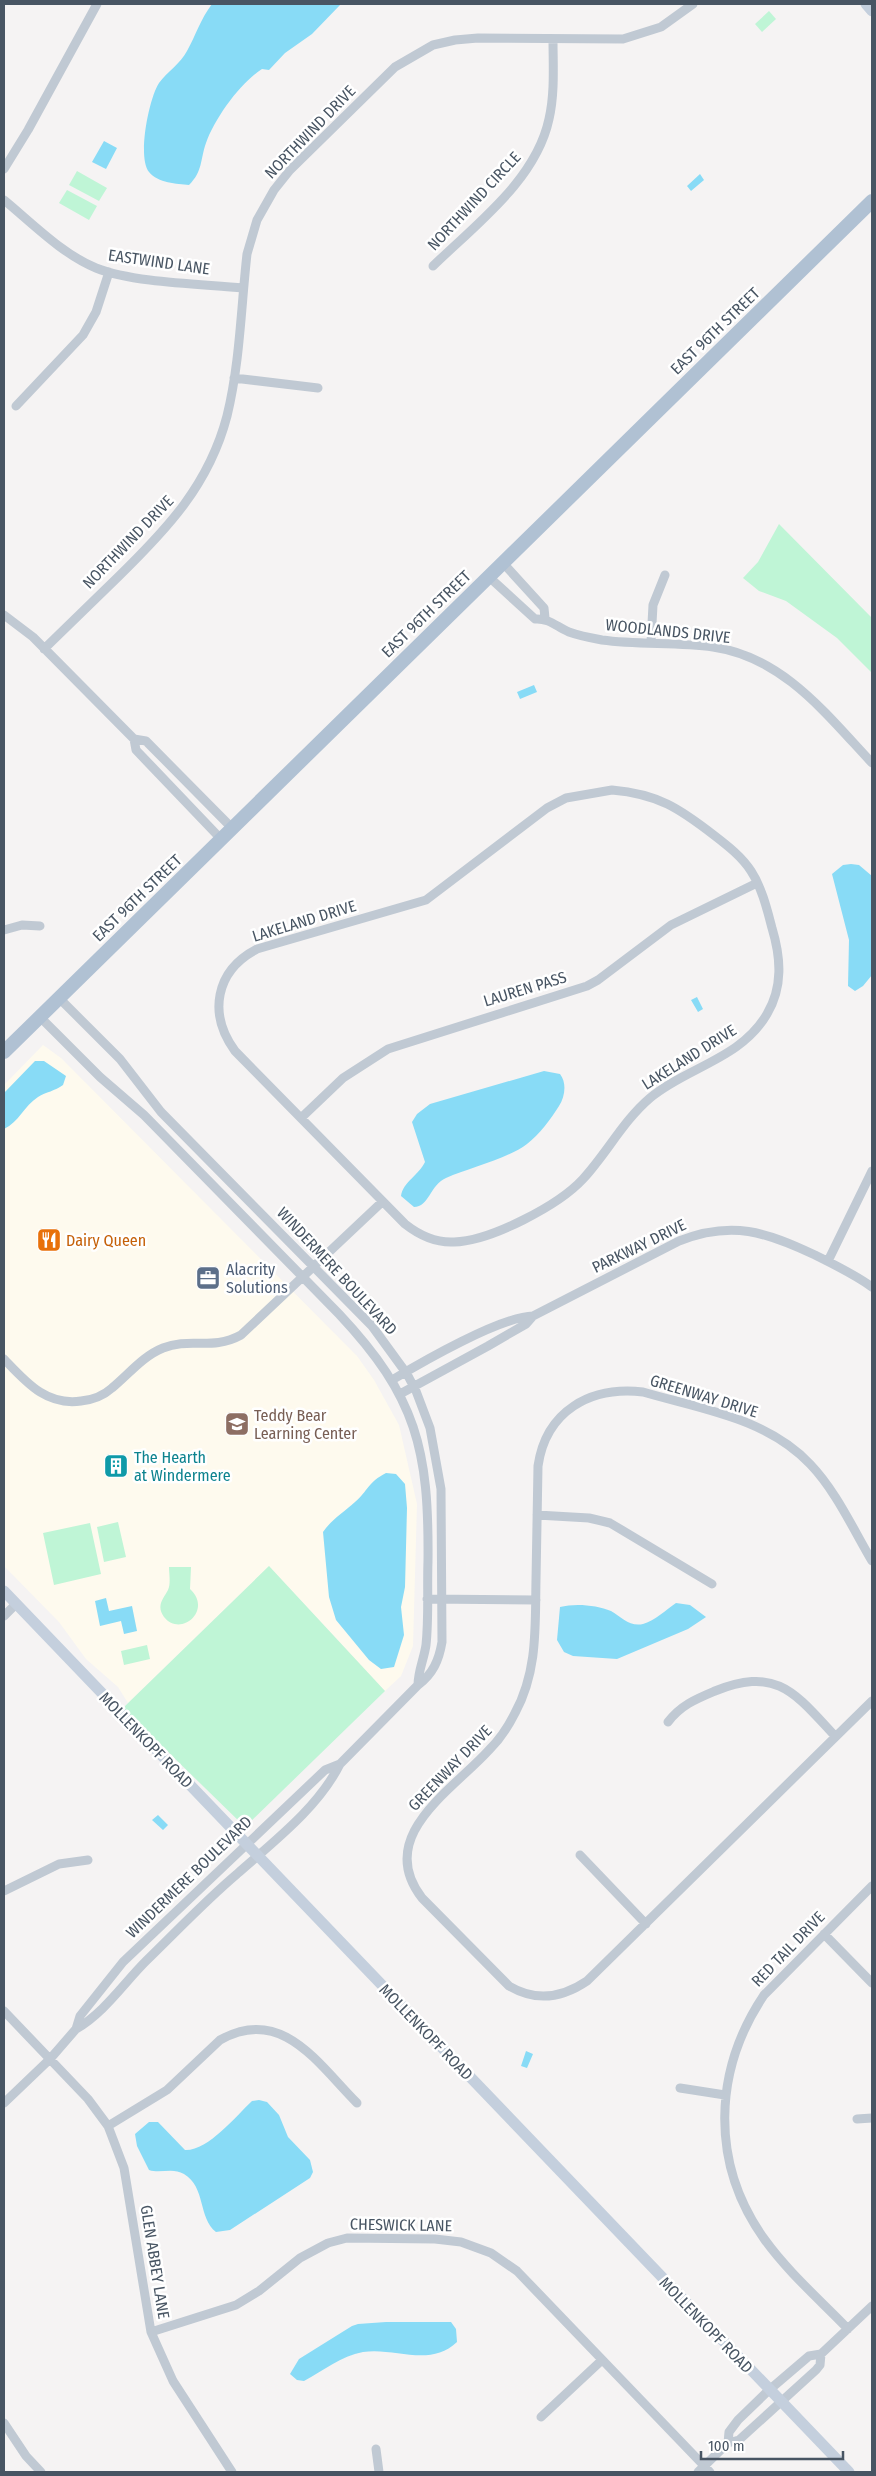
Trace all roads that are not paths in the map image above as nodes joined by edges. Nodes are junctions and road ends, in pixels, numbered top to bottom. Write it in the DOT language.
graph roads {
  1 [pos="97,4"];
  2 [pos="693,4"];
  3 [pos="866,4"];
  4 [pos="872,10"];
  5 [pos="553,39"];
  6 [pos="4,169"];
  7 [pos="4,200"];
  8 [pos="872,201"];
  9 [pos="433,266"];
  10 [pos="109,272"];
  11 [pos="243,288"];
  12 [pos="234,378"];
  13 [pos="318,388"];
  14 [pos="16,406"];
  15 [pos="503,563"];
  16 [pos="665,576"];
  17 [pos="489,577"];
  18 [pos="4,615"];
  19 [pos="544,618"];
  20 [pos="651,642"];
  21 [pos="44,649"];
  22 [pos="134,739"];
  23 [pos="872,762"];
  24 [pos="232,828"];
  25 [pos="221,839"];
  26 [pos="757,883"];
  27 [pos="40,926"];
  28 [pos="4,930"];
  29 [pos="59,998"];
  30 [pos="40,1017"];
  31 [pos="4,1052"];
  32 [pos="301,1118"];
  33 [pos="872,1171"];
  34 [pos="382,1202"];
  35 [pos="828,1262"];
  36 [pos="315,1267"];
  37 [pos="304,1278"];
  38 [pos="872,1286"];
  39 [pos="533,1316"];
  40 [pos="4,1359"];
  41 [pos="405,1372"];
  42 [pos="392,1380"];
  43 [pos="413,1387"];
  44 [pos="400,1394"];
  45 [pos="537,1515"];
  46 [pos="872,1561"];
  47 [pos="712,1584"];
  48 [pos="4,1591"];
  49 [pos="427,1599"];
  50 [pos="442,1600"];
  51 [pos="536,1600"];
  52 [pos="16,1604"];
  53 [pos="4,1616"];
  54 [pos="418,1685"];
  55 [pos="872,1700"];
  56 [pos="668,1722"];
  57 [pos="835,1736"];
  58 [pos="340,1764"];
  59 [pos="246,1843"];
  60 [pos="580,1855"];
  61 [pos="258,1856"];
  62 [pos="88,1860"];
  63 [pos="872,1886"];
  64 [pos="4,1891"];
  65 [pos="646,1924"];
  66 [pos="824,1934"];
  67 [pos="872,1983"];
  68 [pos="4,2011"];
  69 [pos="76,2029"];
  70 [pos="50,2059"];
  71 [pos="680,2088"];
  72 [pos="726,2095"];
  73 [pos="4,2103"];
  74 [pos="357,2104"];
  75 [pos="872,2118"];
  76 [pos="857,2119"];
  77 [pos="108,2126"];
  78 [pos="872,2306"];
  79 [pos="848,2329"];
  80 [pos="151,2332"];
  81 [pos="821,2354"];
  82 [pos="602,2360"];
  83 [pos="768,2391"];
  84 [pos="780,2403"];
  85 [pos="541,2418"];
  86 [pos="4,2423"];
  87 [pos="728,2443"];
  88 [pos="376,2450"];
  89 [pos="704,2470"];
  90 [pos="42,2472"];
  91 [pos="232,2472"];
  92 [pos="379,2472"];
  93 [pos="849,2472"];
  1 -- 6 [label="street"];
  2 -- 5 [label="street, NORTHWIND DRIVE"];
  3 -- 4 [label="street"];
  5 -- 9 [label="street, NORTHWIND CIRCLE"];
  5 -- 11 [label="street, NORTHWIND DRIVE"];
  7 -- 10 [label="street, EASTWIND LANE"];
  8 -- 15 [label="main road, EAST 96TH STREET"];
  10 -- 11 [label="street, EASTWIND LANE"];
  10 -- 14 [label="street"];
  11 -- 12 [label="street, NORTHWIND DRIVE"];
  12 -- 13 [label="street"];
  12 -- 21 [label="street, NORTHWIND DRIVE"];
  15 -- 17 [label="main road, EAST 96TH STREET"];
  15 -- 19 [label="street"];
  16 -- 20 [label="street"];
  17 -- 19 [label="street, WOODLANDS DRIVE"];
  17 -- 24 [label="main road, EAST 96TH STREET"];
  18 -- 21 [label="street"];
  19 -- 20 [label="street, WOODLANDS DRIVE"];
  20 -- 23 [label="street, WOODLANDS DRIVE"];
  21 -- 22 [label="street"];
  22 -- 24 [label="street"];
  22 -- 25 [label="street"];
  24 -- 25 [label="main road, EAST 96TH STREET"];
  25 -- 29 [label="main road, EAST 96TH STREET"];
  26 -- 32 [label="street, LAUREN PASS"];
  26 -- 32 [label="street, LAKELAND DRIVE"];
  26 -- 34 [label="street, LAKELAND DRIVE"];
  27 -- 28 [label="street"];
  29 -- 30 [label="main road, EAST 96TH STREET"];
  29 -- 36 [label="street, WINDERMERE BOULEVARD"];
  30 -- 31 [label="main road, EAST 96TH STREET"];
  30 -- 37 [label="street, WINDERMERE BOULEVARD"];
  32 -- 34 [label="street, LAKELAND DRIVE"];
  33 -- 35 [label="street"];
  34 -- 36 [label="street"];
  35 -- 38 [label="street, PARKWAY DRIVE"];
  35 -- 39 [label="street, PARKWAY DRIVE"];
  36 -- 37 [label="street"];
  36 -- 41 [label="street, WINDERMERE BOULEVARD"];
  37 -- 40 [label="street"];
  37 -- 42 [label="street, WINDERMERE BOULEVARD"];
  39 -- 41 [label="street, PARKWAY DRIVE"];
  39 -- 43 [label="street, PARKWAY DRIVE"];
  41 -- 42 [label="street, PARKWAY DRIVE"];
  41 -- 43 [label="street, WINDERMERE BOULEVARD"];
  42 -- 44 [label="street, WINDERMERE BOULEVARD"];
  43 -- 44 [label="street, PARKWAY DRIVE"];
  43 -- 50 [label="street, WINDERMERE BOULEVARD"];
  44 -- 49 [label="street, WINDERMERE BOULEVARD"];
  45 -- 46 [label="street, GREENWAY DRIVE"];
  45 -- 47 [label="street"];
  45 -- 51 [label="street, GREENWAY DRIVE"];
  48 -- 52 [label="street, MOLLENKOPF ROAD"];
  49 -- 50 [label="street"];
  49 -- 54 [label="street, WINDERMERE BOULEVARD"];
  50 -- 51 [label="street"];
  50 -- 54 [label="street, WINDERMERE BOULEVARD"];
  51 -- 65 [label="street, GREENWAY DRIVE"];
  52 -- 53 [label="street"];
  52 -- 59 [label="street, MOLLENKOPF ROAD"];
  54 -- 58 [label="street, WINDERMERE BOULEVARD"];
  55 -- 57 [label="street, GREENWAY DRIVE"];
  56 -- 57 [label="street"];
  57 -- 65 [label="street, GREENWAY DRIVE"];
  58 -- 59 [label="street, WINDERMERE BOULEVARD"];
  58 -- 61 [label="street, WINDERMERE BOULEVARD"];
  59 -- 61 [label="street, MOLLENKOPF ROAD"];
  59 -- 69 [label="street, WINDERMERE BOULEVARD"];
  60 -- 65 [label="street"];
  61 -- 69 [label="street, WINDERMERE BOULEVARD"];
  61 -- 83 [label="street, MOLLENKOPF ROAD"];
  62 -- 64 [label="street"];
  63 -- 66 [label="street, RED TAIL DRIVE"];
  66 -- 67 [label="street"];
  66 -- 72 [label="street, RED TAIL DRIVE"];
  68 -- 70 [label="street, GLEN ABBEY LANE"];
  69 -- 70 [label="street, WINDERMERE BOULEVARD"];
  70 -- 73 [label="street, WINDERMERE BOULEVARD"];
  70 -- 77 [label="street, GLEN ABBEY LANE"];
  71 -- 72 [label="street"];
  72 -- 79 [label="street, RED TAIL DRIVE"];
  74 -- 77 [label="street"];
  75 -- 76 [label="street"];
  77 -- 80 [label="street, GLEN ABBEY LANE"];
  78 -- 79 [label="street"];
  79 -- 81 [label="street"];
  80 -- 82 [label="street, CHESWICK LANE"];
  80 -- 91 [label="street, GLEN ABBEY LANE"];
  81 -- 83 [label="street"];
  81 -- 84 [label="street"];
  82 -- 85 [label="street"];
  82 -- 89 [label="street, CHESWICK LANE"];
  83 -- 84 [label="street, MOLLENKOPF ROAD"];
  83 -- 87 [label="street"];
  84 -- 87 [label="street"];
  84 -- 93 [label="street, MOLLENKOPF ROAD"];
  86 -- 90 [label="street"];
  87 -- 89 [label="street"];
  88 -- 92 [label="street"];
}
